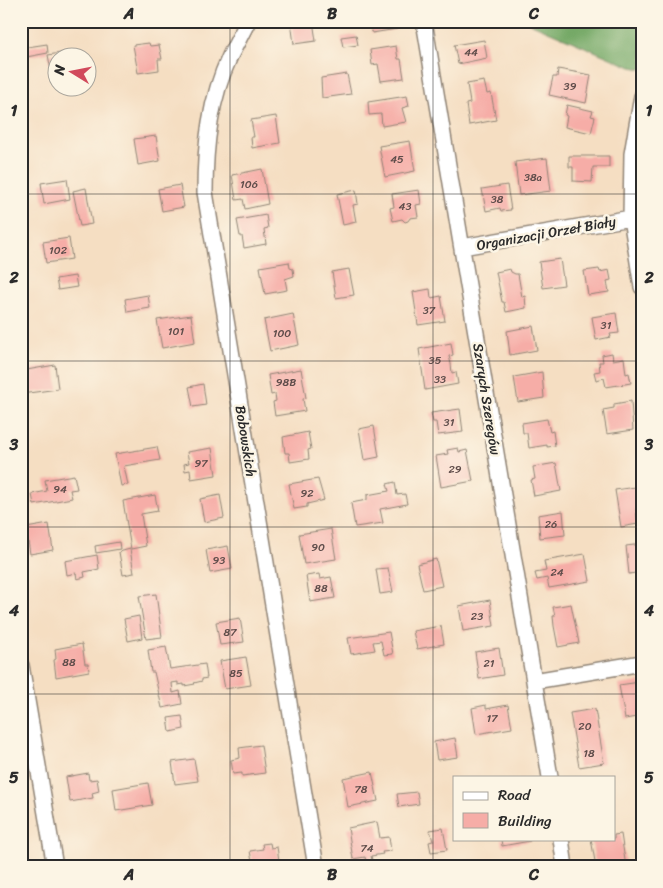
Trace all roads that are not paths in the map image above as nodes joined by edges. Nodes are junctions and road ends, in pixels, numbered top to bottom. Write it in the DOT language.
graph roads {
  1 [pos="248,21"];
  2 [pos="424,21"];
  3 [pos="642,96"];
  4 [pos="631,218"];
  5 [pos="462,247"];
  6 [pos="642,287"];
  7 [pos="642,663"];
  8 [pos="21,665"];
  9 [pos="534,681"];
  10 [pos="550,776"];
  11 [pos="561,840"];
  12 [pos="55,867"];
  13 [pos="316,867"];
  14 [pos="565,867"];
  1 -- 13 [label="street, Bobowskich"];
  2 -- 5 [label="street, Szarych Szeregów"];
  3 -- 4 [label="street, Organizacji Orzeł Biały"];
  4 -- 5 [label="street, Organizacji Orzeł Biały"];
  4 -- 6 [label="street, Organizacji Orzeł Biały"];
  5 -- 9 [label="street, Szarych Szeregów"];
  7 -- 9 [label="street"];
  8 -- 12 [label="street"];
  9 -- 10 [label="street, Szarych Szeregów"];
  11 -- 14 [label="street"];
}
